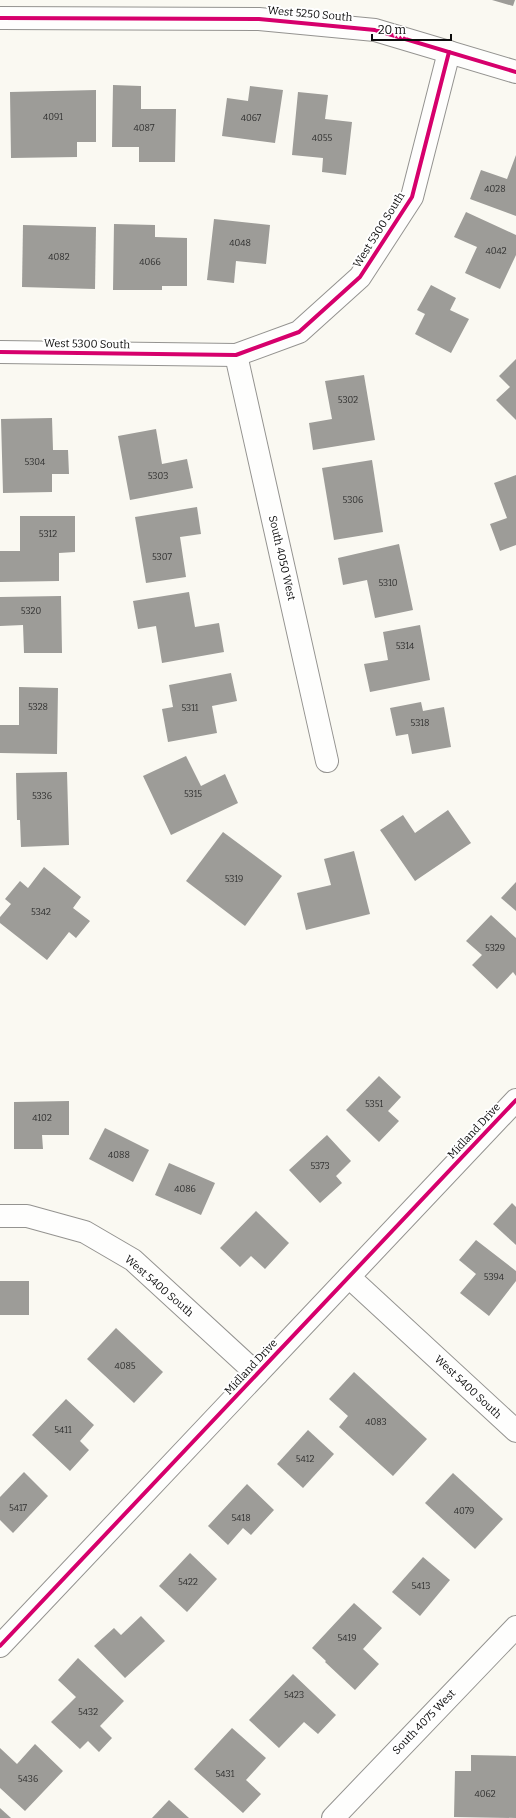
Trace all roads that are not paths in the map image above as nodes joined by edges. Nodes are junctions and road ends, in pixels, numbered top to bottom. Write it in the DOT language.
graph roads {
  1 [pos="0,18"];
  2 [pos="449,52"];
  3 [pos="516,72"];
  4 [pos="0,352"];
  5 [pos="236,355"];
  6 [pos="327,761"];
  7 [pos="516,1100"];
  8 [pos="0,1216"];
  9 [pos="349,1277"];
  10 [pos="257,1374"];
  11 [pos="516,1431"];
  12 [pos="516,1627"];
  13 [pos="0,1646"];
  14 [pos="333,1818"];
  1 -- 2 [label="street, West 5250 South"];
  2 -- 3 [label="street, West 5250 South"];
  2 -- 5 [label="street, West 5300 South"];
  4 -- 5 [label="street, West 5300 South"];
  5 -- 6 [label="street, South 4050 West"];
  7 -- 9 [label="street, Midland Drive"];
  8 -- 10 [label="street, West 5400 South"];
  9 -- 10 [label="street, Midland Drive"];
  9 -- 11 [label="street, West 5400 South"];
  10 -- 13 [label="street, Midland Drive"];
  12 -- 14 [label="street, South 4075 West"];
}
